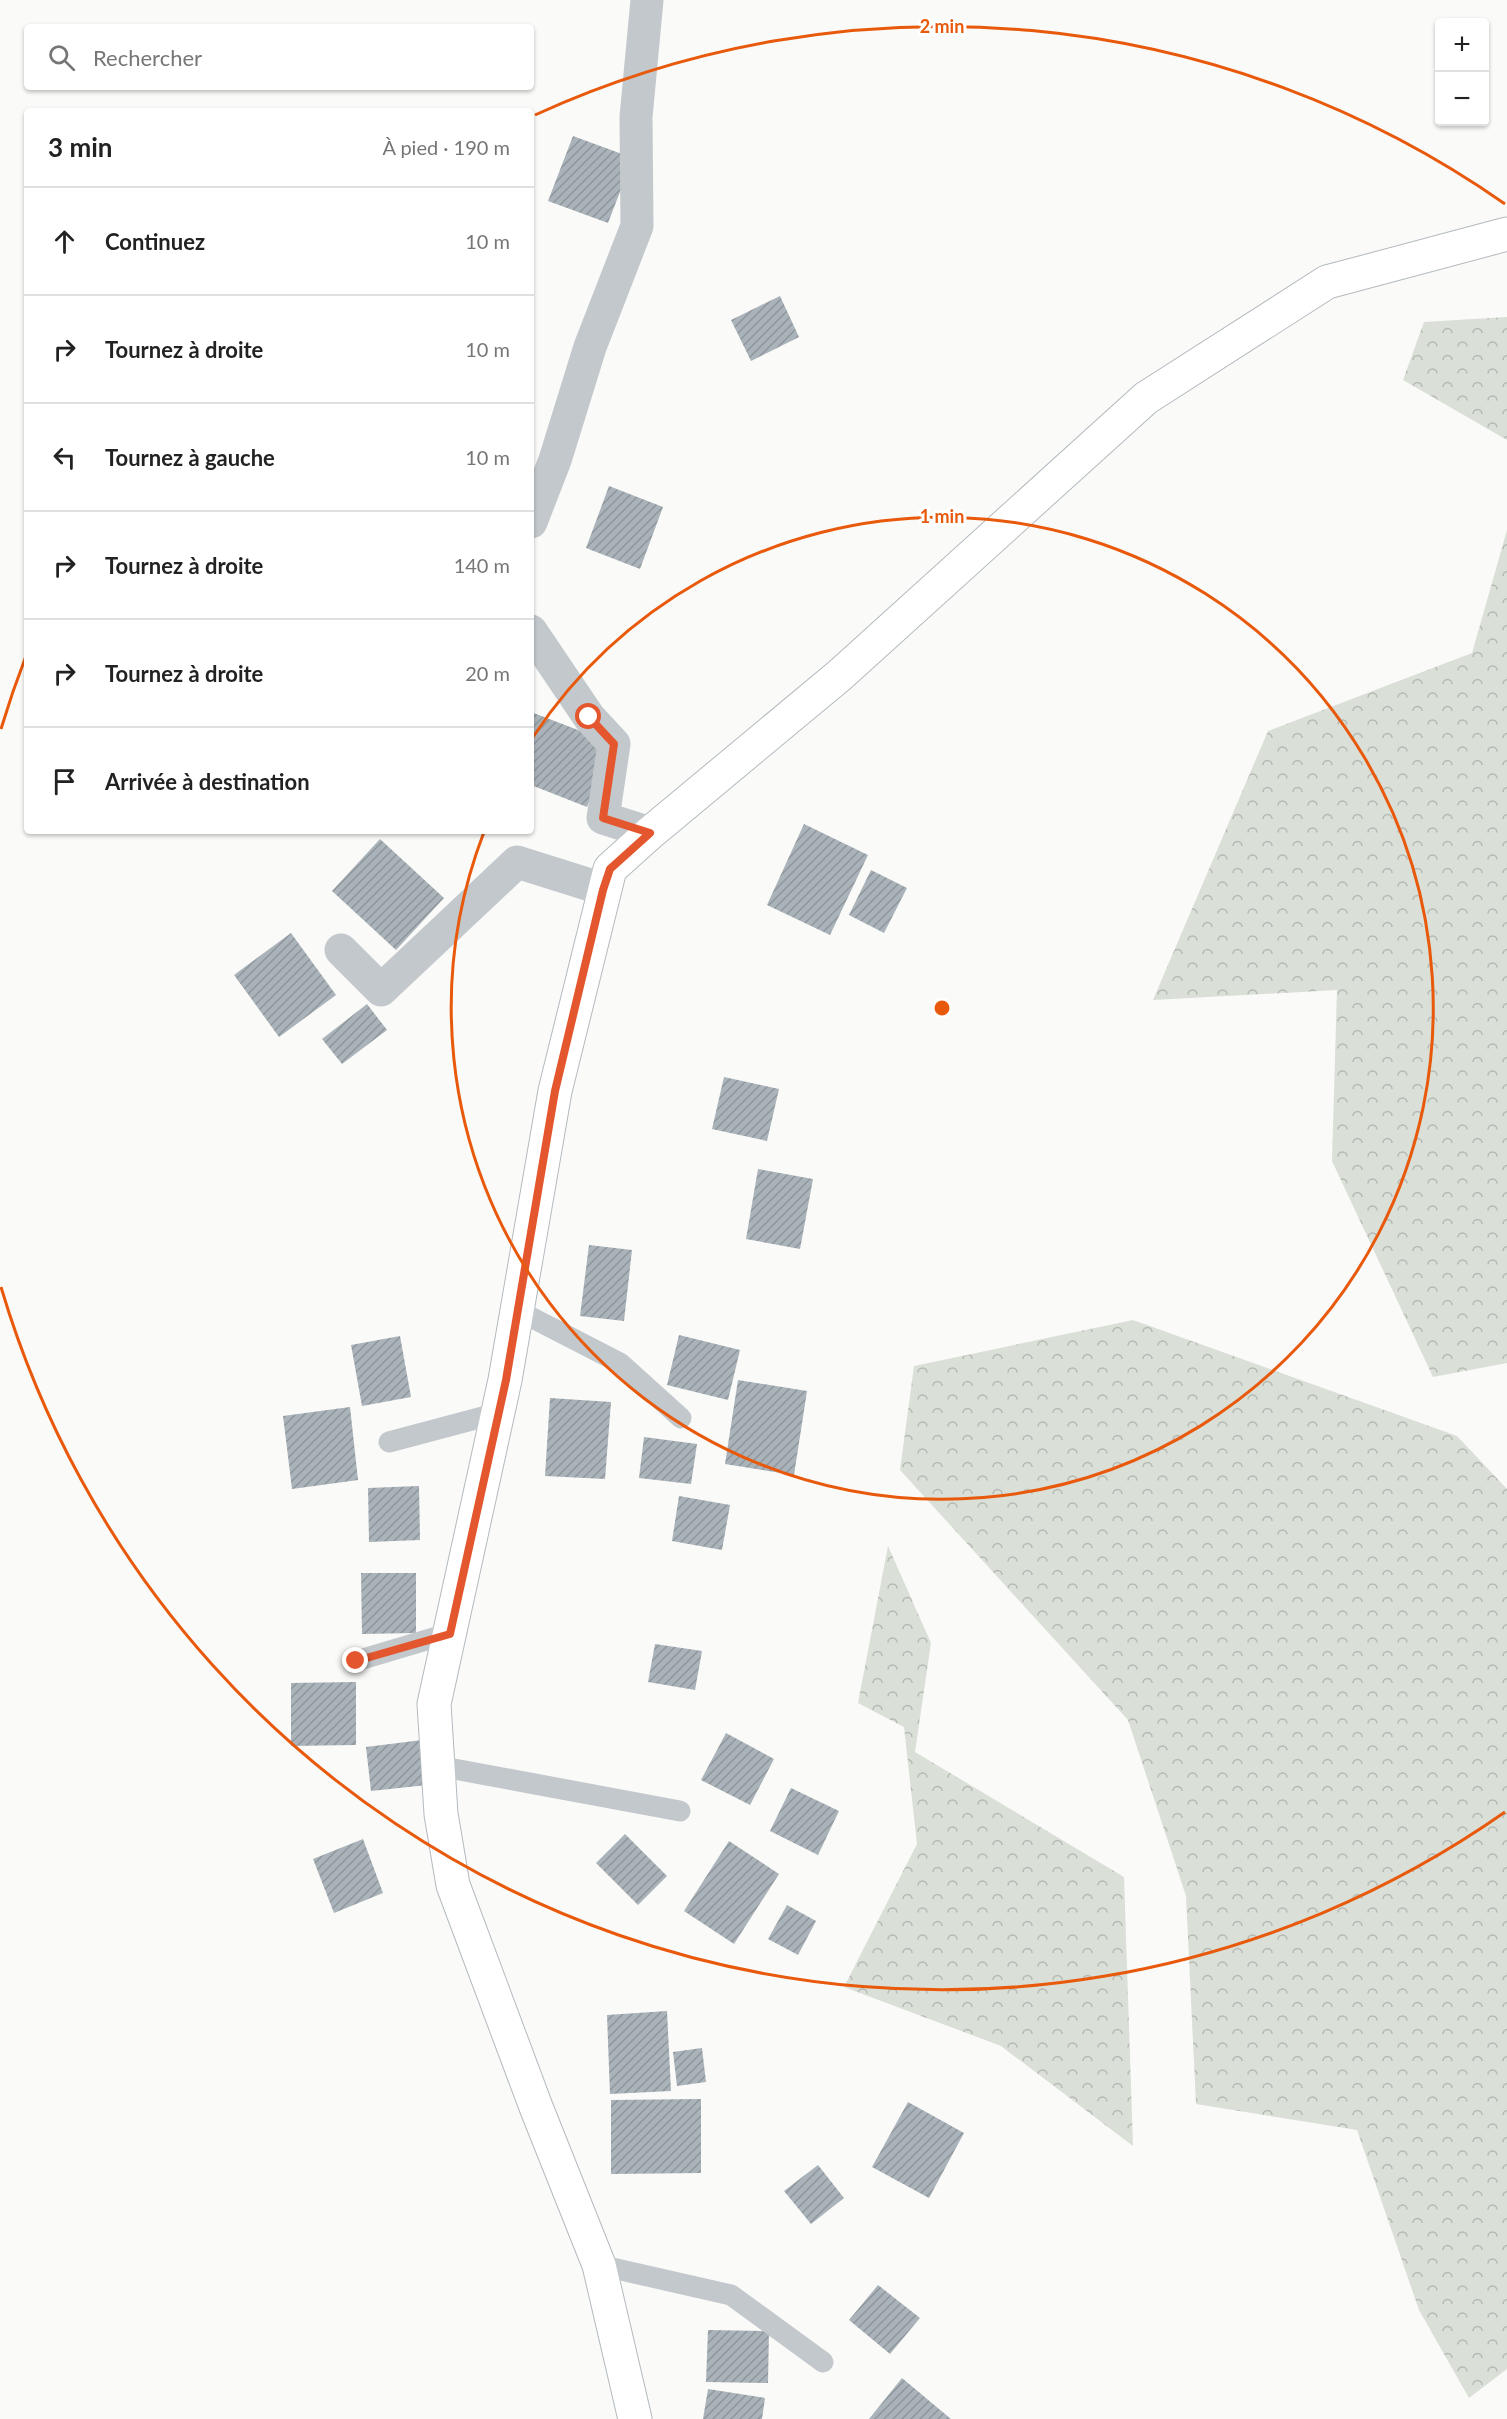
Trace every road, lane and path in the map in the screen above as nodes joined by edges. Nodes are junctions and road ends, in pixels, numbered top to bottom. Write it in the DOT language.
graph roads {
  1 [pos="647,0"];
  2 [pos="1507,234"];
  3 [pos="534,514"];
  4 [pos="534,635"];
  5 [pos="650,833"];
  6 [pos="603,890"];
  7 [pos="341,950"];
  8 [pos="517,1310"];
  9 [pos="498,1413"];
  10 [pos="681,1418"];
  11 [pos="389,1442"];
  12 [pos="450,1634"];
  13 [pos="356,1661"];
  14 [pos="438,1766"];
  15 [pos="680,1811"];
  16 [pos="599,2265"];
  17 [pos="823,2362"];
  18 [pos="635,2419"];
  1 -- 3 [label="street"];
  2 -- 5 [label="street"];
  4 -- 5 [label="street"];
  5 -- 6 [label="street"];
  6 -- 7 [label="street"];
  6 -- 8 [label="street"];
  8 -- 9 [label="street"];
  8 -- 10 [label="lane"];
  9 -- 11 [label="lane"];
  9 -- 12 [label="street"];
  12 -- 13 [label="lane"];
  12 -- 14 [label="street"];
  14 -- 15 [label="lane"];
  14 -- 16 [label="street"];
  16 -- 17 [label="lane"];
  16 -- 18 [label="street"];
}
